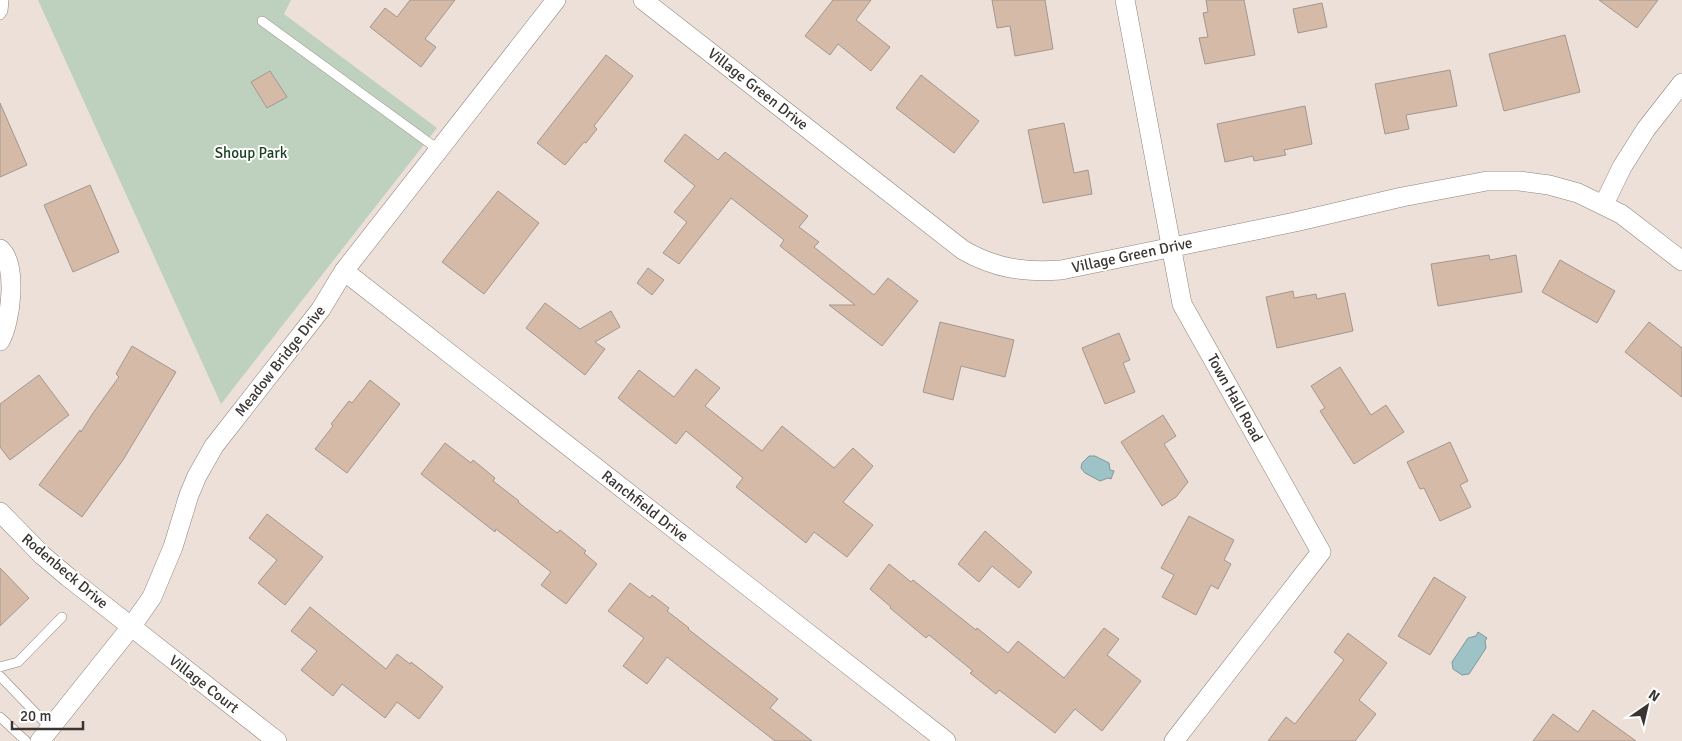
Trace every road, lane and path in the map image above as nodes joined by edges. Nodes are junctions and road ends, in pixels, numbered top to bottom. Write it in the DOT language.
graph roads {
  1 [pos="4,0"];
  2 [pos="556,0"];
  3 [pos="643,0"];
  4 [pos="1125,0"];
  5 [pos="0,15"];
  6 [pos="262,21"];
  7 [pos="1682,83"];
  8 [pos="439,150"];
  9 [pos="1604,204"];
  10 [pos="1171,246"];
  11 [pos="0,249"];
  12 [pos="1682,260"];
  13 [pos="344,271"];
  14 [pos="0,341"];
  15 [pos="0,512"];
  16 [pos="62,617"];
  17 [pos="131,627"];
  18 [pos="0,667"];
  19 [pos="0,676"];
  20 [pos="0,717"];
  21 [pos="45,734"];
  22 [pos="26,741"];
  23 [pos="277,741"];
  24 [pos="946,741"];
  25 [pos="1174,741"];
  1 -- 5 [label="lane"];
  2 -- 8 [label="street, Meadow Bridge Drive"];
  3 -- 10 [label="street, Village Green Drive"];
  4 -- 10 [label="street, Town Hall Road"];
  6 -- 8 [label="lane"];
  7 -- 9 [label="street"];
  8 -- 13 [label="street, Meadow Bridge Drive"];
  9 -- 10 [label="street, Village Green Drive"];
  9 -- 12 [label="street, Village Green Drive"];
  10 -- 25 [label="street, Town Hall Road"];
  11 -- 14 [label="street"];
  13 -- 17 [label="street, Meadow Bridge Drive"];
  13 -- 24 [label="street, Ranchfield Drive"];
  15 -- 17 [label="street, Rodenbeck Drive"];
  16 -- 18 [label="lane"];
  17 -- 21 [label="street, Meadow Bridge Drive"];
  17 -- 23 [label="street, Village Court"];
  19 -- 21 [label="lane"];
  20 -- 22 [label="lane"];
}
